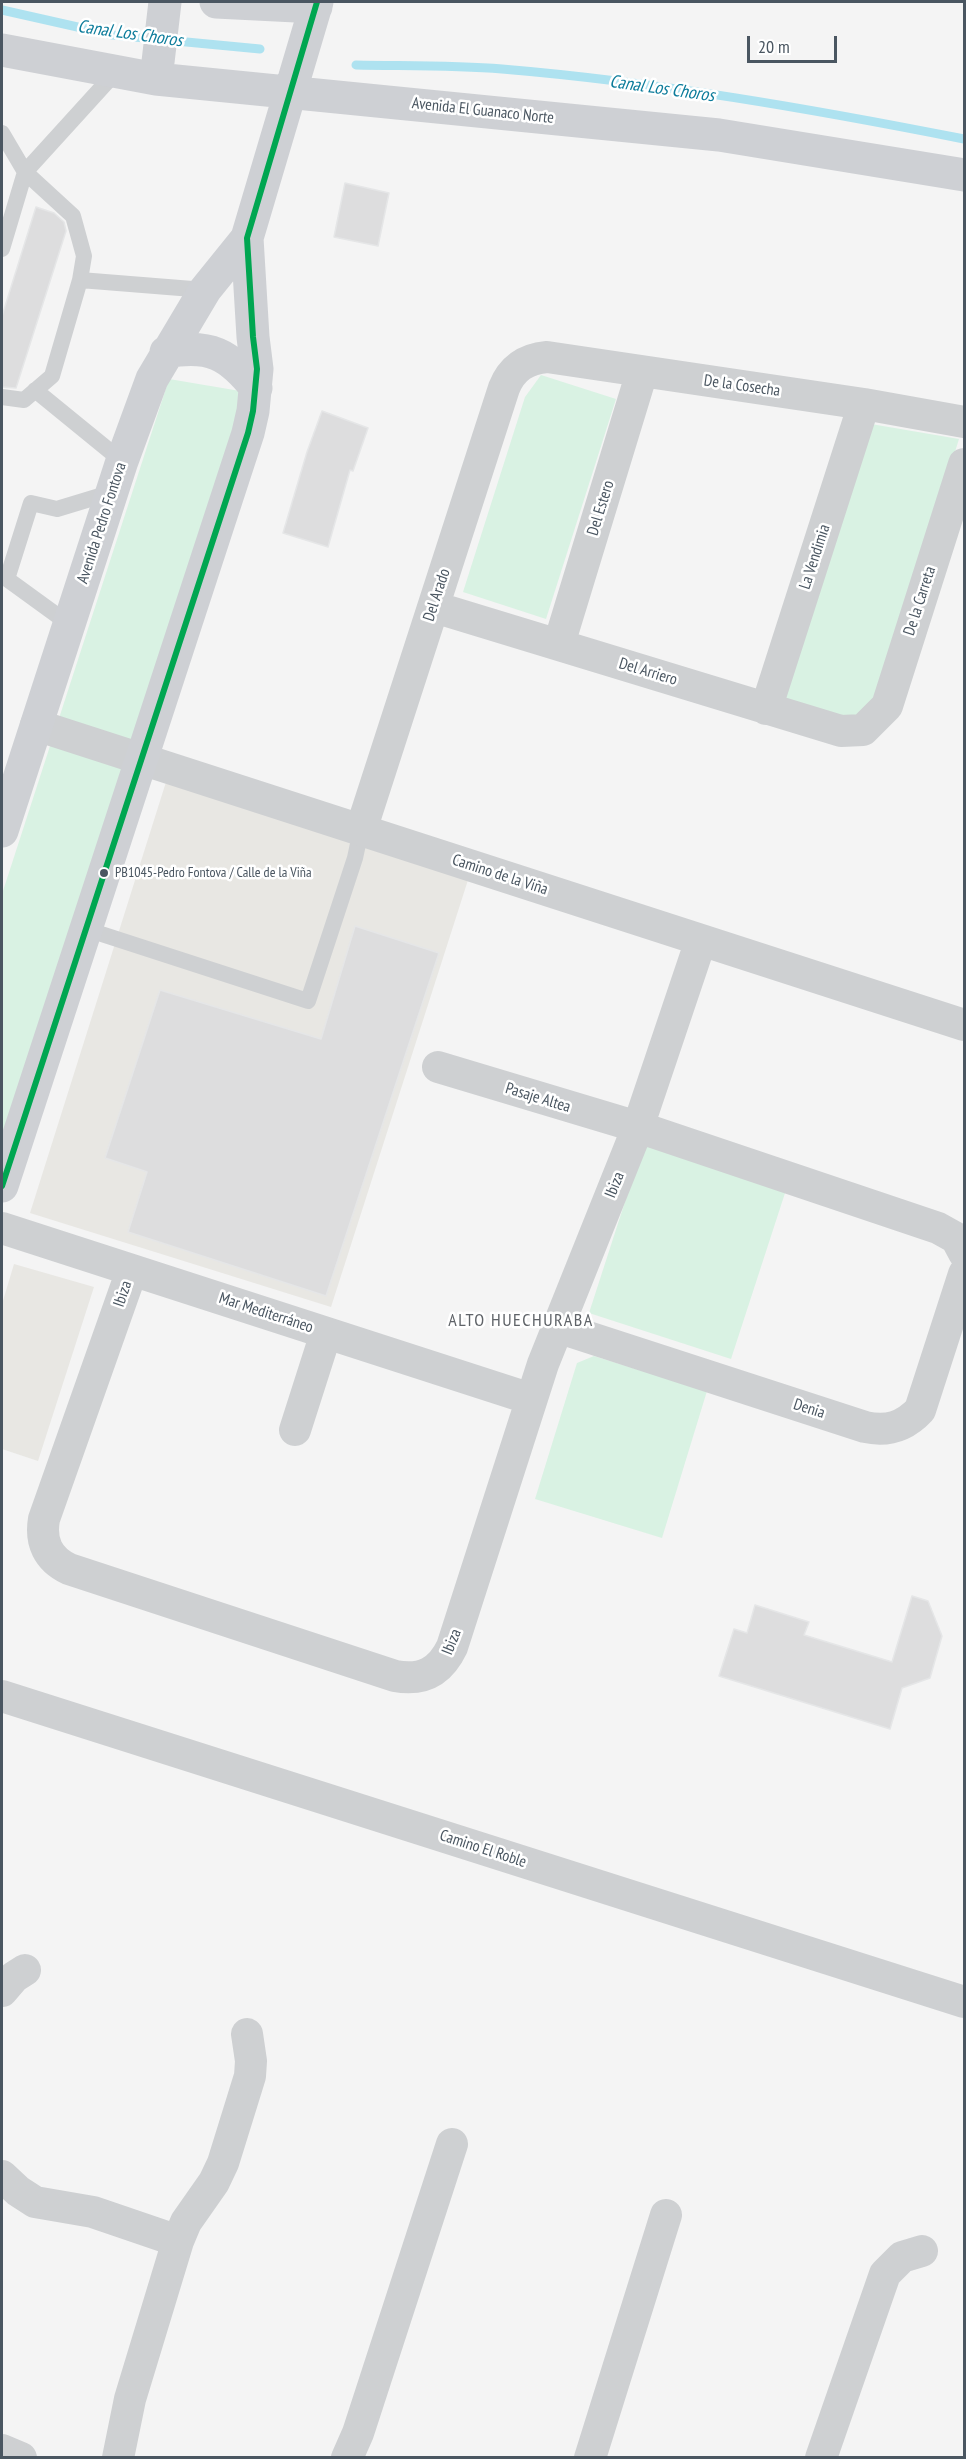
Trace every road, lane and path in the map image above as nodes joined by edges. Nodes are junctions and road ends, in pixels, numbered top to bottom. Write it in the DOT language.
graph roads {
  1 [pos="216,2"];
  2 [pos="316,4"];
  3 [pos="164,11"];
  4 [pos="2,50"];
  5 [pos="156,70"];
  6 [pos="116,73"];
  7 [pos="290,92"];
  8 [pos="2,134"];
  9 [pos="25,172"];
  10 [pos="964,175"];
  11 [pos="247,238"];
  12 [pos="2,249"];
  13 [pos="80,280"];
  14 [pos="205,290"];
  15 [pos="166,352"];
  16 [pos="521,365"];
  17 [pos="642,372"];
  18 [pos="256,388"];
  19 [pos="35,390"];
  20 [pos="2,397"];
  21 [pos="864,404"];
  22 [pos="964,422"];
  23 [pos="122,461"];
  24 [pos="964,464"];
  25 [pos="113,492"];
  26 [pos="434,607"];
  27 [pos="69,624"];
  28 [pos="559,644"];
  29 [pos="766,709"];
  30 [pos="36,725"];
  31 [pos="863,730"];
  32 [pos="142,759"];
  33 [pos="361,830"];
  34 [pos="2,831"];
  35 [pos="86,929"];
  36 [pos="701,940"];
  37 [pos="964,1025"];
  38 [pos="438,1067"];
  39 [pos="638,1127"];
  40 [pos="2,1186"];
  41 [pos="2,1228"];
  42 [pos="964,1253"];
  43 [pos="132,1270"];
  44 [pos="964,1274"];
  45 [pos="557,1327"];
  46 [pos="326,1333"];
  47 [pos="531,1399"];
  48 [pos="295,1430"];
  49 [pos="2,1696"];
  50 [pos="25,1970"];
  51 [pos="2,1991"];
  52 [pos="964,2002"];
  53 [pos="247,2034"];
  54 [pos="452,2144"];
  55 [pos="2,2176"];
  56 [pos="666,2215"];
  57 [pos="178,2241"];
  58 [pos="922,2251"];
  59 [pos="2,2450"];
  60 [pos="21,2457"];
  61 [pos="118,2457"];
  62 [pos="347,2457"];
  63 [pos="590,2457"];
  64 [pos="820,2457"];
  1 -- 2 [label="street"];
  2 -- 7 [label="street, Avenida Pedro Fontova"];
  3 -- 5 [label="street"];
  4 -- 6 [label="street, Avenida El Guanaco Norte"];
  5 -- 6 [label="street, Avenida El Guanaco Norte"];
  5 -- 7 [label="street, Avenida El Guanaco Norte"];
  6 -- 9 [label="lane"];
  7 -- 10 [label="street, Avenida El Guanaco Norte"];
  7 -- 11 [label="street, Avenida Pedro Fontova"];
  8 -- 9 [label="lane"];
  9 -- 12 [label="lane"];
  9 -- 13 [label="lane"];
  11 -- 14 [label="street, Avenida Pedro Fontova"];
  11 -- 18 [label="street, Avenida Pedro Fontova"];
  13 -- 14 [label="lane"];
  13 -- 19 [label="lane"];
  14 -- 15 [label="street, Avenida Pedro Fontova"];
  15 -- 18 [label="street"];
  15 -- 23 [label="street, Avenida Pedro Fontova"];
  16 -- 17 [label="street, De la Cosecha"];
  16 -- 26 [label="street, Del Arado"];
  17 -- 21 [label="street, De la Cosecha"];
  17 -- 28 [label="street, Del Estero"];
  18 -- 32 [label="street, Avenida Pedro Fontova"];
  19 -- 20 [label="lane"];
  19 -- 23 [label="lane"];
  21 -- 22 [label="street, De la Cosecha"];
  21 -- 29 [label="street, La Vendimia"];
  23 -- 25 [label="street, Avenida Pedro Fontova"];
  24 -- 31 [label="street, De la Carreta"];
  25 -- 27 [label="street, Avenida Pedro Fontova"];
  25 -- 27 [label="lane"];
  26 -- 28 [label="street, Del Arriero"];
  26 -- 33 [label="street, Del Arado"];
  27 -- 30 [label="street, Avenida Pedro Fontova"];
  28 -- 29 [label="street, Del Arriero"];
  29 -- 31 [label="street, Del Arriero"];
  30 -- 32 [label="street, Camino de la Viña"];
  30 -- 34 [label="street, Avenida Pedro Fontova"];
  32 -- 33 [label="street, Camino de la Viña"];
  32 -- 35 [label="street, Avenida Pedro Fontova"];
  33 -- 35 [label="lane"];
  33 -- 36 [label="street, Camino de la Viña"];
  35 -- 40 [label="street, Avenida Pedro Fontova"];
  36 -- 37 [label="street, Camino de la Viña"];
  36 -- 39 [label="street, Ibiza"];
  38 -- 39 [label="street, Pasaje Altea"];
  39 -- 42 [label="street"];
  39 -- 45 [label="street, Ibiza"];
  41 -- 43 [label="street, Mar Mediterráneo"];
  43 -- 46 [label="street, Mar Mediterráneo"];
  43 -- 47 [label="street, Ibiza"];
  44 -- 45 [label="street, Denia"];
  45 -- 47 [label="street, Ibiza"];
  46 -- 47 [label="street, Mar Mediterráneo"];
  46 -- 48 [label="street"];
  49 -- 52 [label="street, Camino El Roble"];
  50 -- 51 [label="street"];
  53 -- 57 [label="street"];
  54 -- 62 [label="street"];
  55 -- 57 [label="street"];
  56 -- 63 [label="street"];
  57 -- 61 [label="street"];
  58 -- 64 [label="street"];
  59 -- 60 [label="street"];
}
